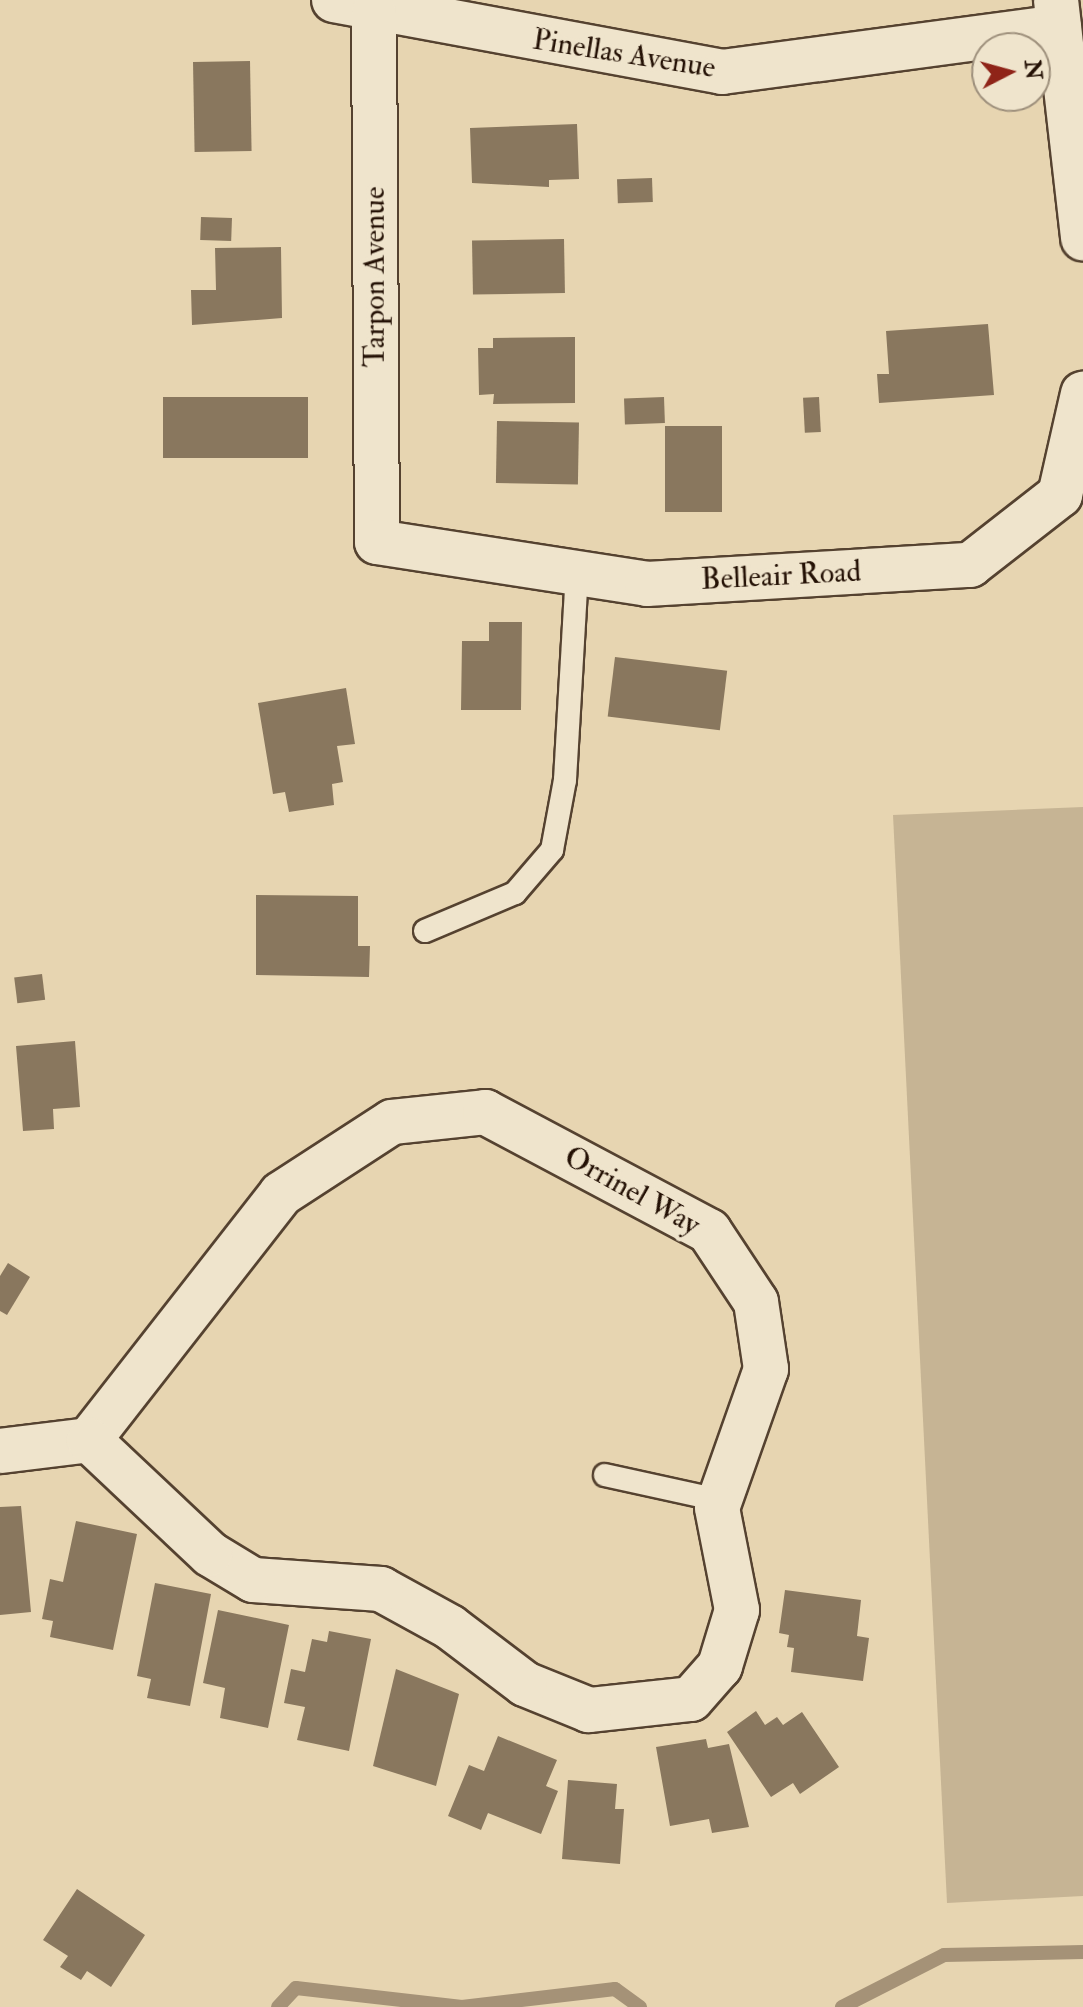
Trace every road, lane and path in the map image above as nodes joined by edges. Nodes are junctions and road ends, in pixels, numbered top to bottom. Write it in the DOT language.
graph roads {
  1 [pos="354,6"];
  2 [pos="1058,13"];
  3 [pos="1083,238"];
  4 [pos="1083,394"];
  5 [pos="377,542"];
  6 [pos="577,572"];
  7 [pos="425,931"];
  8 [pos="89,1440"];
  9 [pos="0,1451"];
  10 [pos="605,1475"];
  11 [pos="719,1500"];
  1 -- 2 [label="street, Pinellas Avenue"];
  1 -- 5 [label="street, Tarpon Avenue"];
  2 -- 3 [label="street"];
  4 -- 6 [label="street, Belleair Road"];
  5 -- 6 [label="street, Belleair Road"];
  6 -- 7 [label="lane"];
  8 -- 9 [label="street"];
  8 -- 11 [label="street, Orrinel Way"];
  8 -- 11 [label="street, Orrinel Way"];
  10 -- 11 [label="lane"];
}
